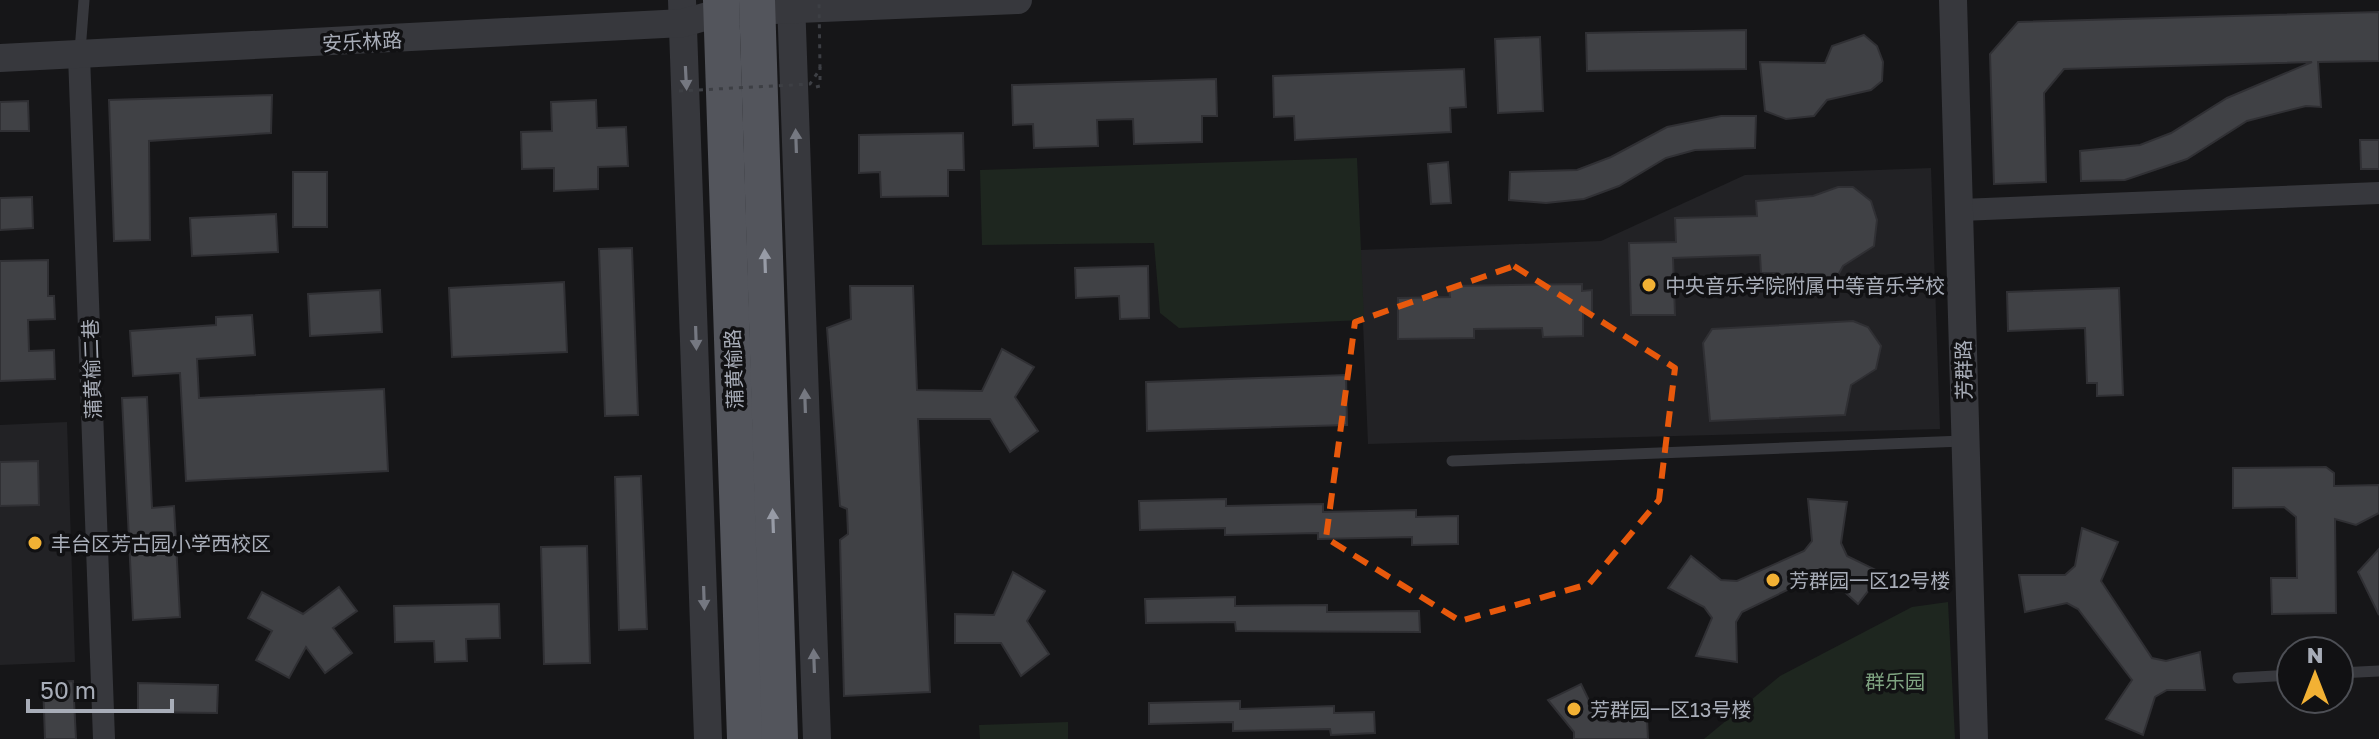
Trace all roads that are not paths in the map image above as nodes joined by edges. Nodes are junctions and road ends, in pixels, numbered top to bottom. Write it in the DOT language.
graph roads {
  1 [pos="84,0"];
  2 [pos="1018,0"];
  3 [pos="1953,0"];
  4 [pos="754,5"];
  5 [pos="683,12"];
  6 [pos="79,55"];
  7 [pos="0,58"];
  8 [pos="2379,193"];
  9 [pos="1961,210"];
  10 [pos="1964,441"];
  11 [pos="1452,461"];
  12 [pos="2379,671"];
  13 [pos="2355,672"];
  14 [pos="2275,676"];
  15 [pos="2238,678"];
  16 [pos="104,739"];
  17 [pos="708,739"];
  18 [pos="745,739"];
  19 [pos="780,739"];
  20 [pos="817,739"];
  21 [pos="1974,739"];
  1 -- 6 [label="lane, 蒲黄榆二巷"];
  2 -- 4 [label="street, 安乐林路"];
  3 -- 9 [label="street, 芳群路"];
  4 -- 5 [label="street, 安乐林路"];
  4 -- 18 [label="main road, 蒲黄榆路"];
  19 -- 4 [label="main road, 蒲黄榆路, one-way"];
  20 -- 4 [label="street, one-way"];
  5 -- 6 [label="street, 安乐林路"];
  5 -- 17 [label="street, one-way"];
  6 -- 7 [label="street, 安乐林路"];
  6 -- 16 [label="street, 蒲黄榆二巷"];
  8 -- 9 [label="street"];
  9 -- 10 [label="street, 芳群路"];
  10 -- 11 [label="lane"];
  10 -- 21 [label="street, 芳群路"];
  12 -- 13 [label="lane"];
  14 -- 15 [label="lane"];
}
